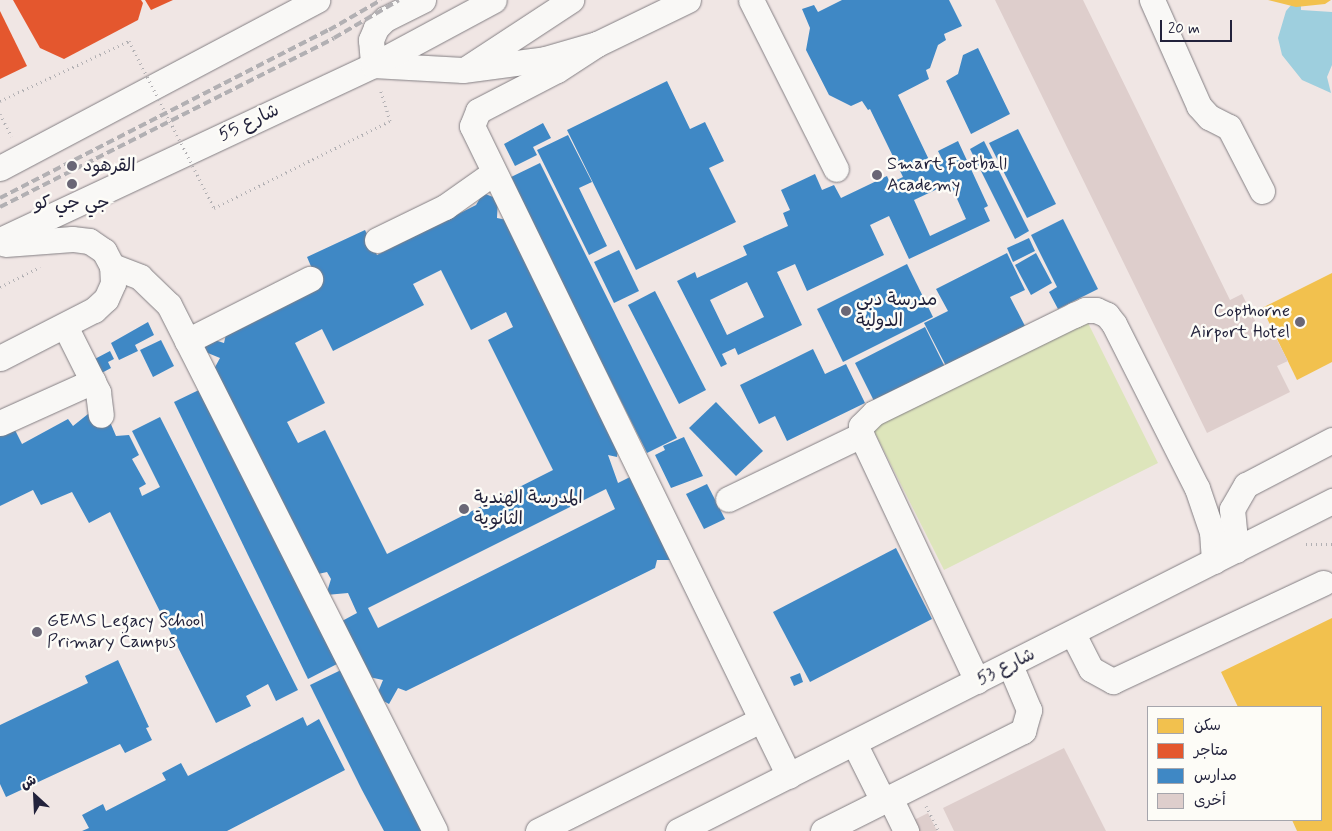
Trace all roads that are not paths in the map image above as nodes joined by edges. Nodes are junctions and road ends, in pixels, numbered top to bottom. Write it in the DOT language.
graph roads {
  1 [pos="291,0"];
  2 [pos="317,0"];
  3 [pos="423,0"];
  4 [pos="494,0"];
  5 [pos="572,0"];
  6 [pos="688,0"];
  7 [pos="751,0"];
  8 [pos="1152,0"];
  9 [pos="278,21"];
  10 [pos="597,44"];
  11 [pos="373,65"];
  12 [pos="464,70"];
  13 [pos="0,168"];
  14 [pos="836,169"];
  15 [pos="493,173"];
  16 [pos="1262,191"];
  17 [pos="0,240"];
  18 [pos="377,240"];
  19 [pos="0,244"];
  20 [pos="112,266"];
  21 [pos="310,279"];
  22 [pos="65,326"];
  23 [pos="187,341"];
  24 [pos="0,358"];
  25 [pos="93,381"];
  26 [pos="102,415"];
  27 [pos="0,423"];
  28 [pos="860,435"];
  29 [pos="1332,440"];
  30 [pos="728,498"];
  31 [pos="1332,501"];
  32 [pos="1225,555"];
  33 [pos="1323,583"];
  34 [pos="1073,634"];
  35 [pos="1010,665"];
  36 [pos="977,681"];
  37 [pos="761,720"];
  38 [pos="854,743"];
  39 [pos="789,776"];
  40 [pos="875,810"];
  41 [pos="435,831"];
  42 [pos="538,831"];
  43 [pos="678,831"];
  44 [pos="823,831"];
  45 [pos="892,831"];
  46 [pos="906,831"];
  1 -- 9 [label="street"];
  2 -- 9 [label="street"];
  3 -- 11 [label="street"];
  4 -- 11 [label="street, شارع 55"];
  5 -- 12 [label="street"];
  6 -- 10 [label="street"];
  7 -- 14 [label="street"];
  8 -- 16 [label="street"];
  9 -- 13 [label="street"];
  10 -- 12 [label="street"];
  10 -- 15 [label="street"];
  11 -- 12 [label="street"];
  11 -- 17 [label="street, شارع 55"];
  15 -- 18 [label="street"];
  15 -- 37 [label="street"];
  19 -- 20 [label="street"];
  20 -- 22 [label="street"];
  20 -- 23 [label="street"];
  21 -- 23 [label="street"];
  22 -- 24 [label="street"];
  22 -- 25 [label="street"];
  23 -- 41 [label="street"];
  25 -- 26 [label="street"];
  25 -- 27 [label="street"];
  28 -- 30 [label="street"];
  28 -- 32 [label="street"];
  28 -- 36 [label="street"];
  29 -- 32 [label="street"];
  31 -- 32 [label="street, شارع 53"];
  32 -- 34 [label="street, شارع 53"];
  33 -- 34 [label="street"];
  34 -- 35 [label="street, شارع 53"];
  35 -- 36 [label="street, شارع 53"];
  35 -- 40 [label="street"];
  36 -- 38 [label="street, شارع 53"];
  37 -- 39 [label="street"];
  37 -- 42 [label="street"];
  38 -- 39 [label="street, شارع 53"];
  38 -- 40 [label="street"];
  39 -- 43 [label="street, شارع 53"];
  40 -- 44 [label="street"];
  40 -- 45 [label="street"];
  40 -- 46 [label="street"];
}
